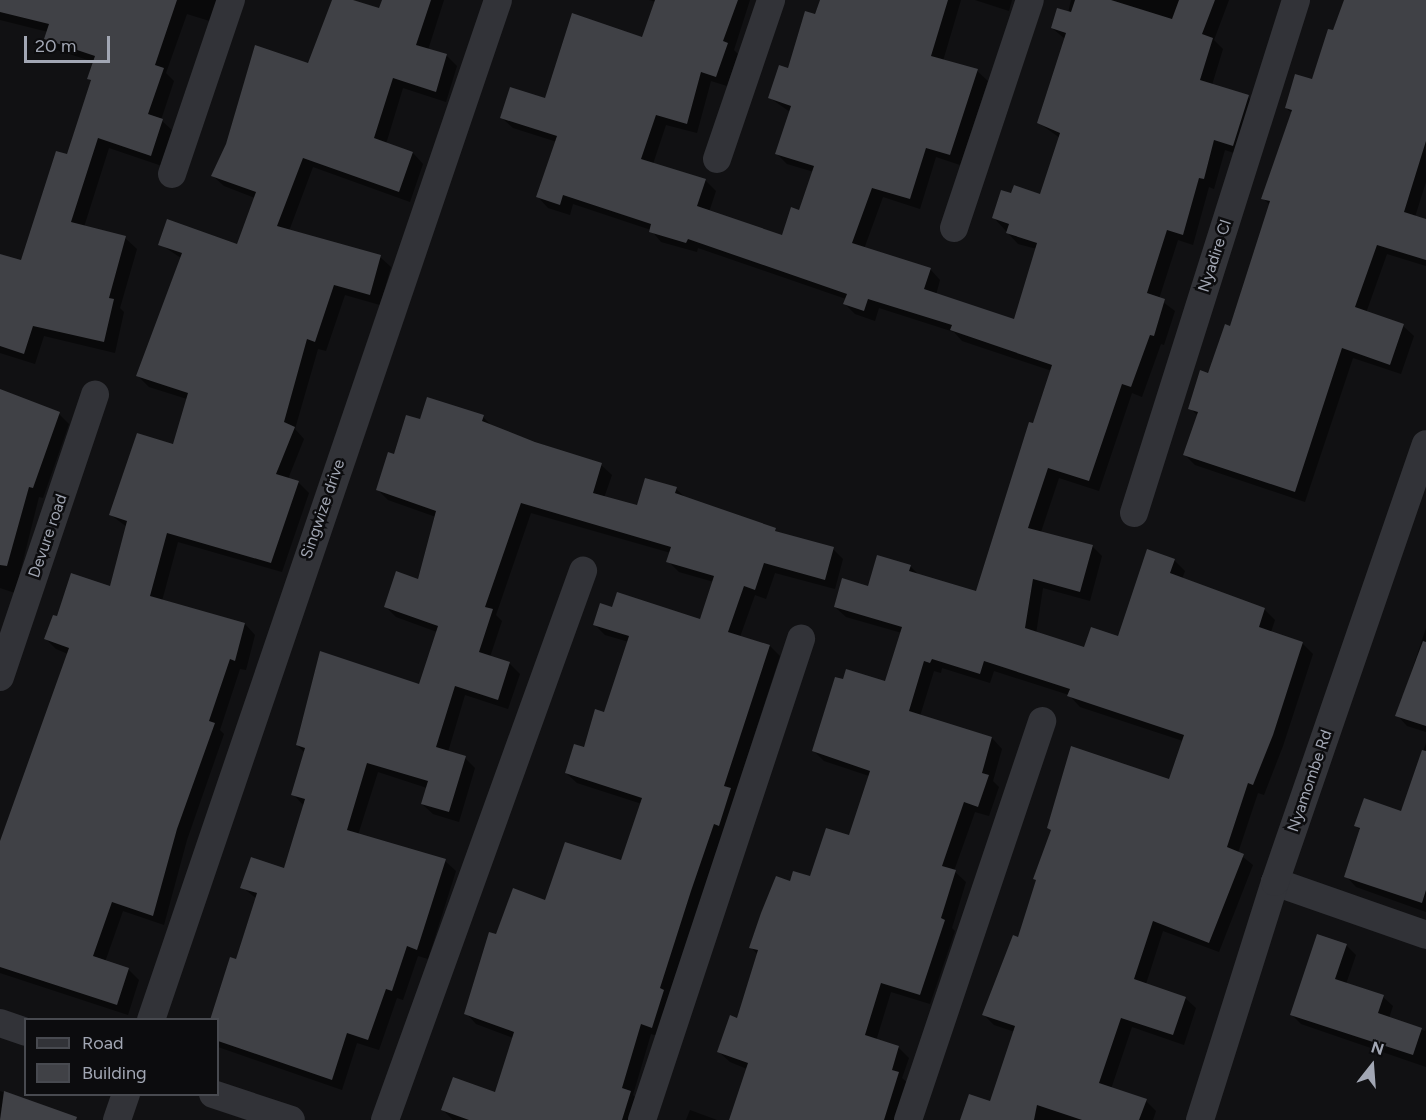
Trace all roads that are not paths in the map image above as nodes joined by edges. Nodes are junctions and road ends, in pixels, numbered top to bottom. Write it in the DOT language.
graph roads {
  1 [pos="231,0"];
  2 [pos="498,0"];
  3 [pos="771,0"];
  4 [pos="1030,0"];
  5 [pos="1296,0"];
  6 [pos="717,159"];
  7 [pos="172,174"];
  8 [pos="954,228"];
  9 [pos="95,395"];
  10 [pos="1426,444"];
  11 [pos="1420,479"];
  12 [pos="1134,513"];
  13 [pos="583,571"];
  14 [pos="801,639"];
  15 [pos="0,677"];
  16 [pos="1042,721"];
  17 [pos="1275,882"];
  18 [pos="1426,935"];
  19 [pos="152,1018"];
  20 [pos="0,1023"];
  21 [pos="24,1031"];
  22 [pos="126,1096"];
  23 [pos="216,1096"];
  24 [pos="117,1120"];
  25 [pos="291,1120"];
  26 [pos="385,1120"];
  27 [pos="642,1120"];
  28 [pos="908,1120"];
  29 [pos="1200,1120"];
  1 -- 7 [label="street"];
  2 -- 19 [label="street, Singwize drive"];
  3 -- 6 [label="street"];
  4 -- 8 [label="street"];
  5 -- 12 [label="street, Nyadire Cl"];
  9 -- 15 [label="street, Devure road"];
  10 -- 11 [label="street, Nyamombe Rd"];
  11 -- 17 [label="street, Nyamombe Rd"];
  13 -- 26 [label="street"];
  14 -- 27 [label="street"];
  16 -- 28 [label="street"];
  17 -- 18 [label="street"];
  17 -- 29 [label="street, Nyamombe Rd"];
  20 -- 21 [label="street"];
  22 -- 24 [label="street"];
  23 -- 25 [label="street"];
}
